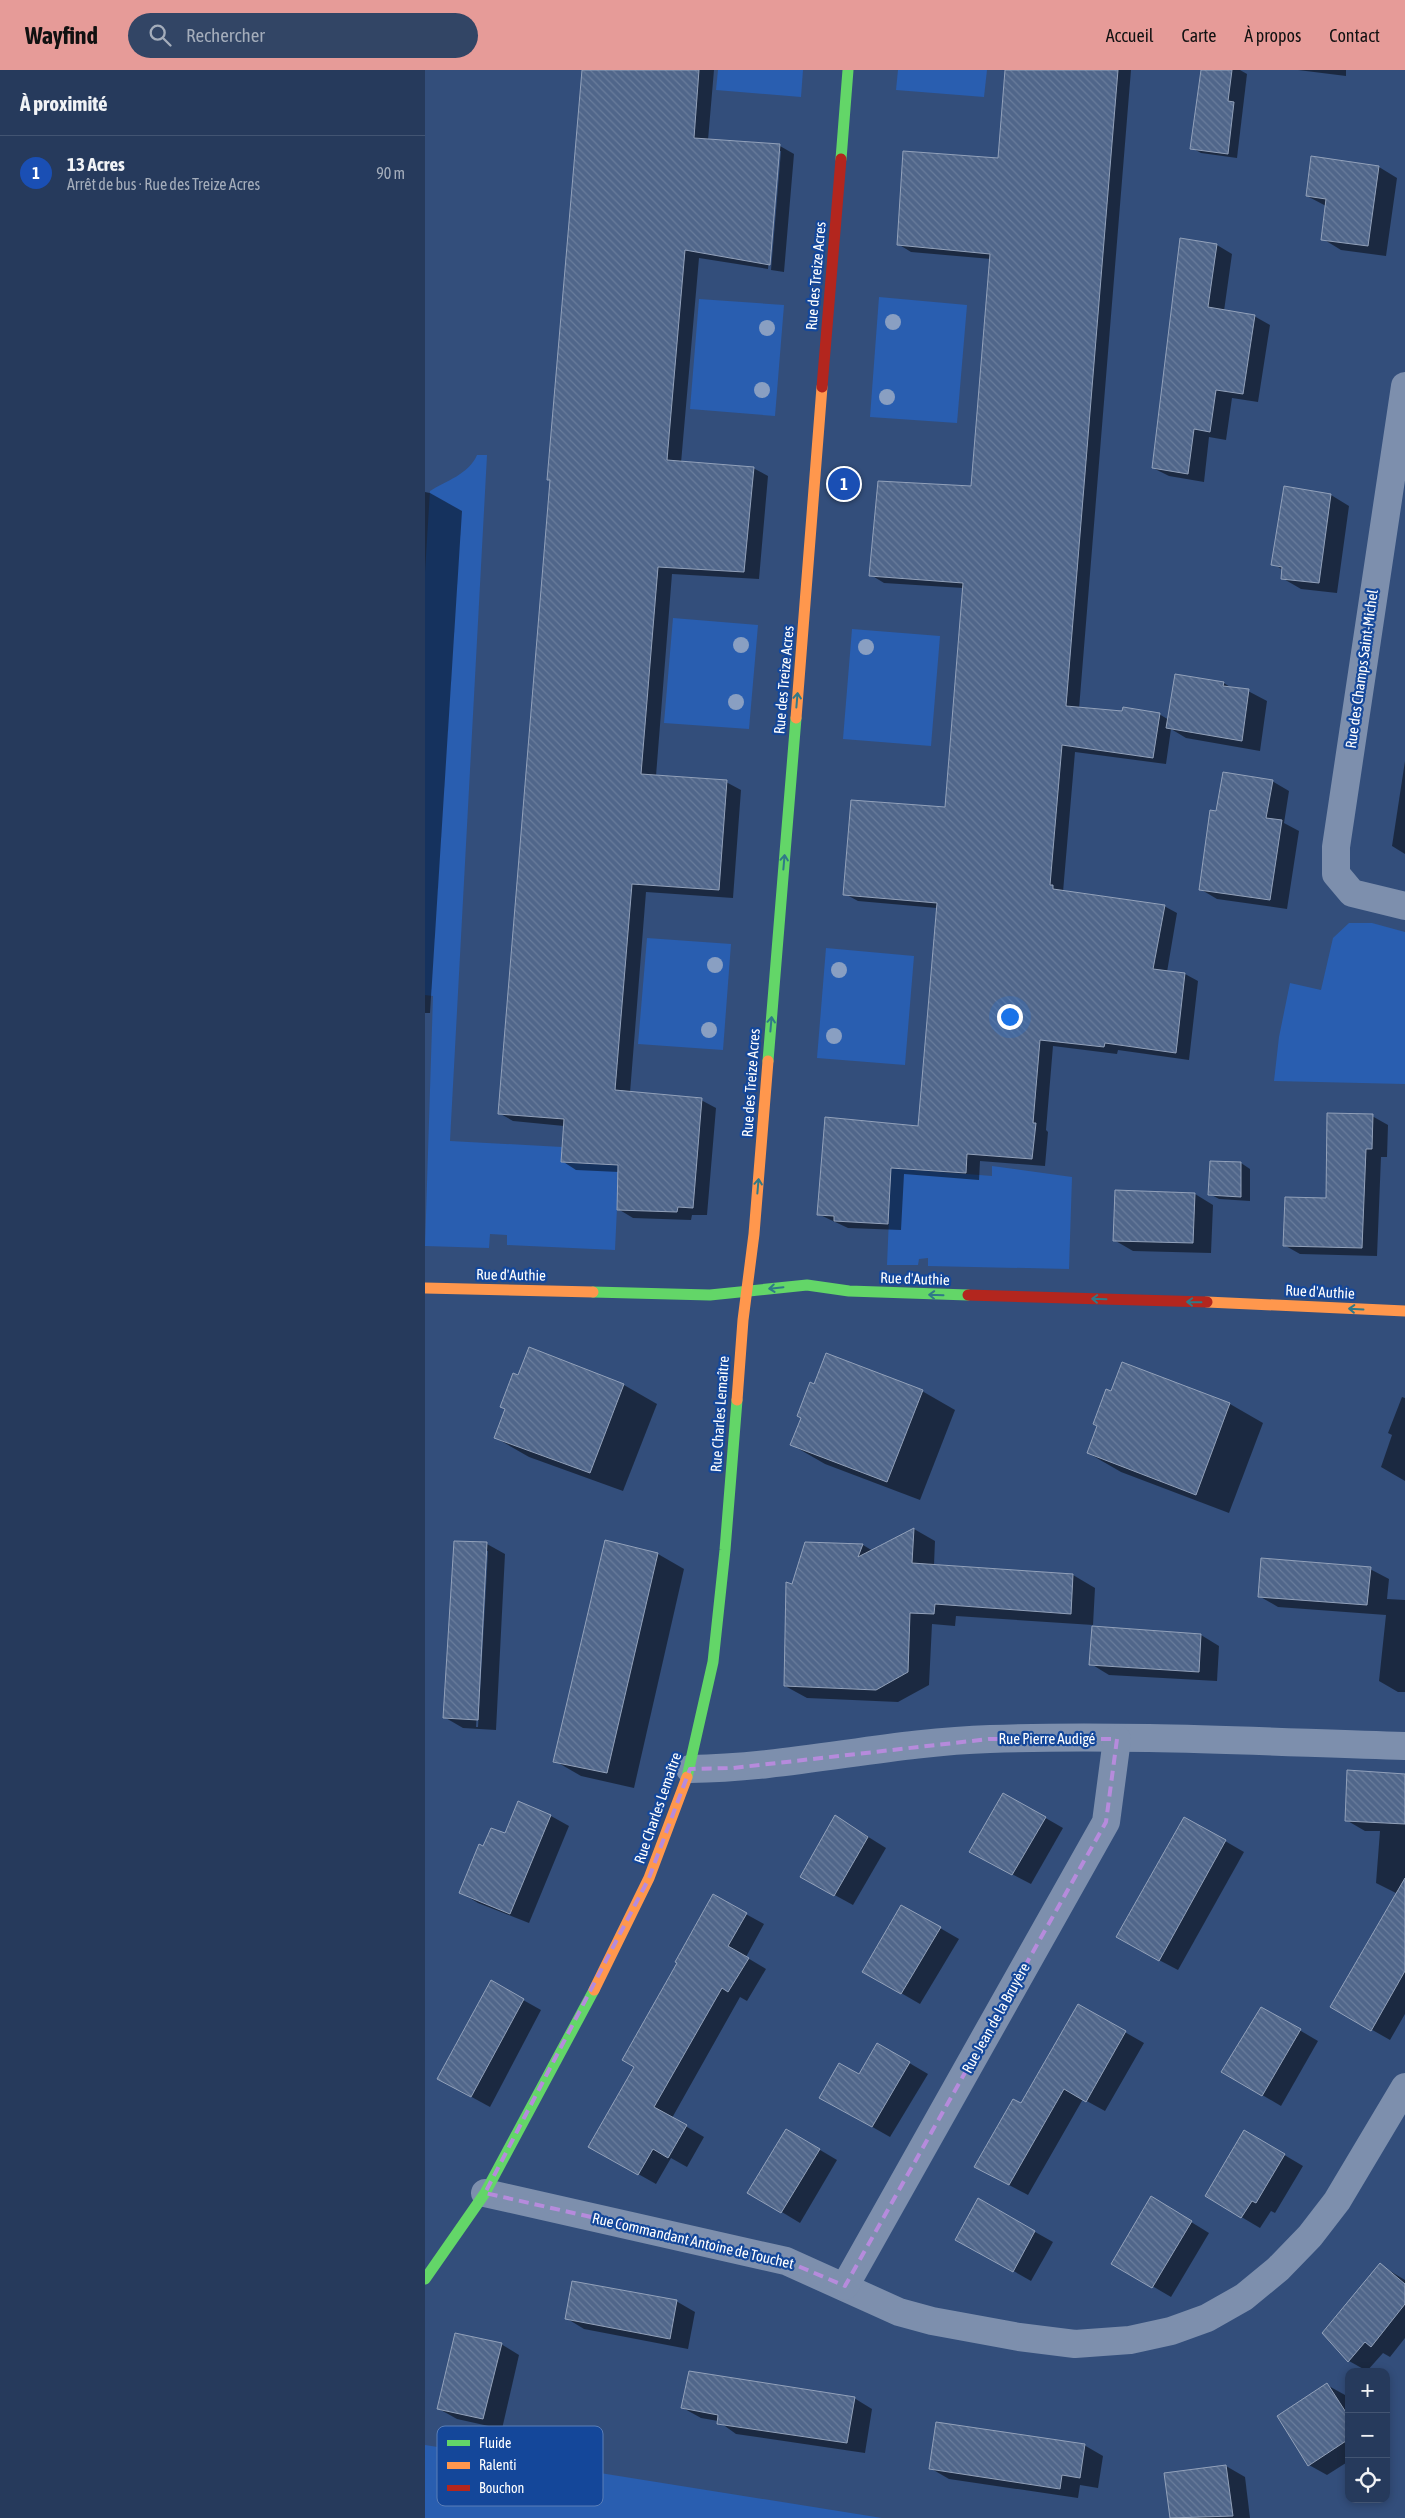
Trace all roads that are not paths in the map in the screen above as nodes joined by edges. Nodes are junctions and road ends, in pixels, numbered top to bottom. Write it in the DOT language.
graph roads {
  1 [pos="848,70"];
  2 [pos="1405,386"];
  3 [pos="1405,906"];
  4 [pos="425,1288"];
  5 [pos="746,1291"];
  6 [pos="1405,1311"];
  7 [pos="1117,1739"];
  8 [pos="1405,1746"];
  9 [pos="690,1769"];
  10 [pos="1405,2088"];
  11 [pos="485,2193"];
  12 [pos="425,2279"];
  13 [pos="845,2286"];
  5 -- 1 [label="street, Rue des Treize Acres, one-way"];
  2 -- 3 [label="street, Rue des Champs Saint-Michel"];
  4 -- 5 [label="street, Rue d'Authie"];
  6 -- 5 [label="street, Rue d'Authie, one-way"];
  5 -- 9 [label="street, Rue Charles Lemaître"];
  7 -- 8 [label="street, Rue Pierre Audigé"];
  7 -- 9 [label="street, Rue Pierre Audigé"];
  7 -- 13 [label="street, Rue Jean de la Bruyère"];
  9 -- 11 [label="street, Rue Charles Lemaître"];
  10 -- 13 [label="street, Rue Commandant Antoine de Touchet"];
  11 -- 12 [label="street, Rue Charles Lemaître"];
  11 -- 13 [label="street, Rue Commandant Antoine de Touchet"];
}
